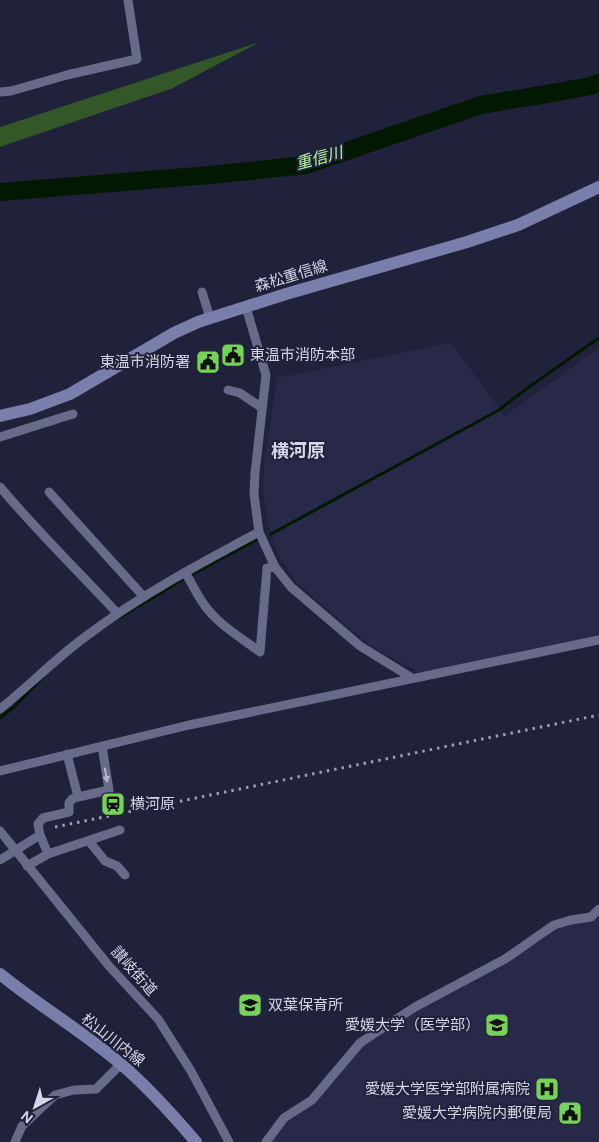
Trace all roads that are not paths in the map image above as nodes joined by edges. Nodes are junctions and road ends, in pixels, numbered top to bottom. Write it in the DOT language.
graph roads {
  1 [pos="128,0"];
  2 [pos="0,92"];
  3 [pos="599,187"];
  4 [pos="202,292"];
  5 [pos="246,307"];
  6 [pos="210,318"];
  7 [pos="228,390"];
  8 [pos="262,408"];
  9 [pos="73,414"];
  10 [pos="0,416"];
  11 [pos="0,437"];
  12 [pos="0,487"];
  13 [pos="49,492"];
  14 [pos="259,532"];
  15 [pos="275,567"];
  16 [pos="187,575"];
  17 [pos="144,597"];
  18 [pos="117,614"];
  19 [pos="599,640"];
  20 [pos="412,678"];
  21 [pos="0,709"];
  22 [pos="102,746"];
  23 [pos="67,754"];
  24 [pos="0,770"];
  25 [pos="78,797"];
  26 [pos="120,830"];
  27 [pos="0,832"];
  28 [pos="40,835"];
  29 [pos="89,841"];
  30 [pos="14,851"];
  31 [pos="48,854"];
  32 [pos="0,860"];
  33 [pos="27,866"];
  34 [pos="125,876"];
  35 [pos="599,909"];
  36 [pos="0,974"];
  37 [pos="121,1064"];
  38 [pos="15,1142"];
  39 [pos="196,1142"];
  40 [pos="229,1142"];
  41 [pos="266,1142"];
  1 -- 2 [label="street"];
  3 -- 5 [label="main road, 森松重信線"];
  4 -- 6 [label="street"];
  5 -- 6 [label="main road, 森松重信線"];
  5 -- 8 [label="street"];
  6 -- 10 [label="main road, 森松重信線"];
  7 -- 8 [label="street"];
  8 -- 14 [label="street"];
  9 -- 11 [label="street"];
  12 -- 18 [label="street"];
  13 -- 17 [label="street"];
  14 -- 15 [label="street"];
  14 -- 16 [label="street"];
  15 -- 16 [label="street"];
  15 -- 20 [label="street"];
  16 -- 17 [label="street"];
  17 -- 18 [label="street"];
  18 -- 21 [label="street"];
  19 -- 20 [label="street"];
  20 -- 22 [label="street"];
  22 -- 23 [label="street"];
  22 -- 25 [label="street, one-way"];
  23 -- 24 [label="street"];
  23 -- 25 [label="street"];
  25 -- 28 [label="street"];
  26 -- 29 [label="street"];
  27 -- 30 [label="street, 讃岐街道"];
  28 -- 30 [label="street"];
  28 -- 31 [label="street"];
  29 -- 31 [label="street"];
  29 -- 34 [label="street"];
  30 -- 32 [label="street"];
  30 -- 33 [label="street, 讃岐街道"];
  31 -- 33 [label="street"];
  33 -- 40 [label="street, 讃岐街道"];
  35 -- 41 [label="street"];
  36 -- 37 [label="main road, 松山川内線"];
  37 -- 38 [label="street"];
  37 -- 39 [label="main road, 松山川内線"];
}
